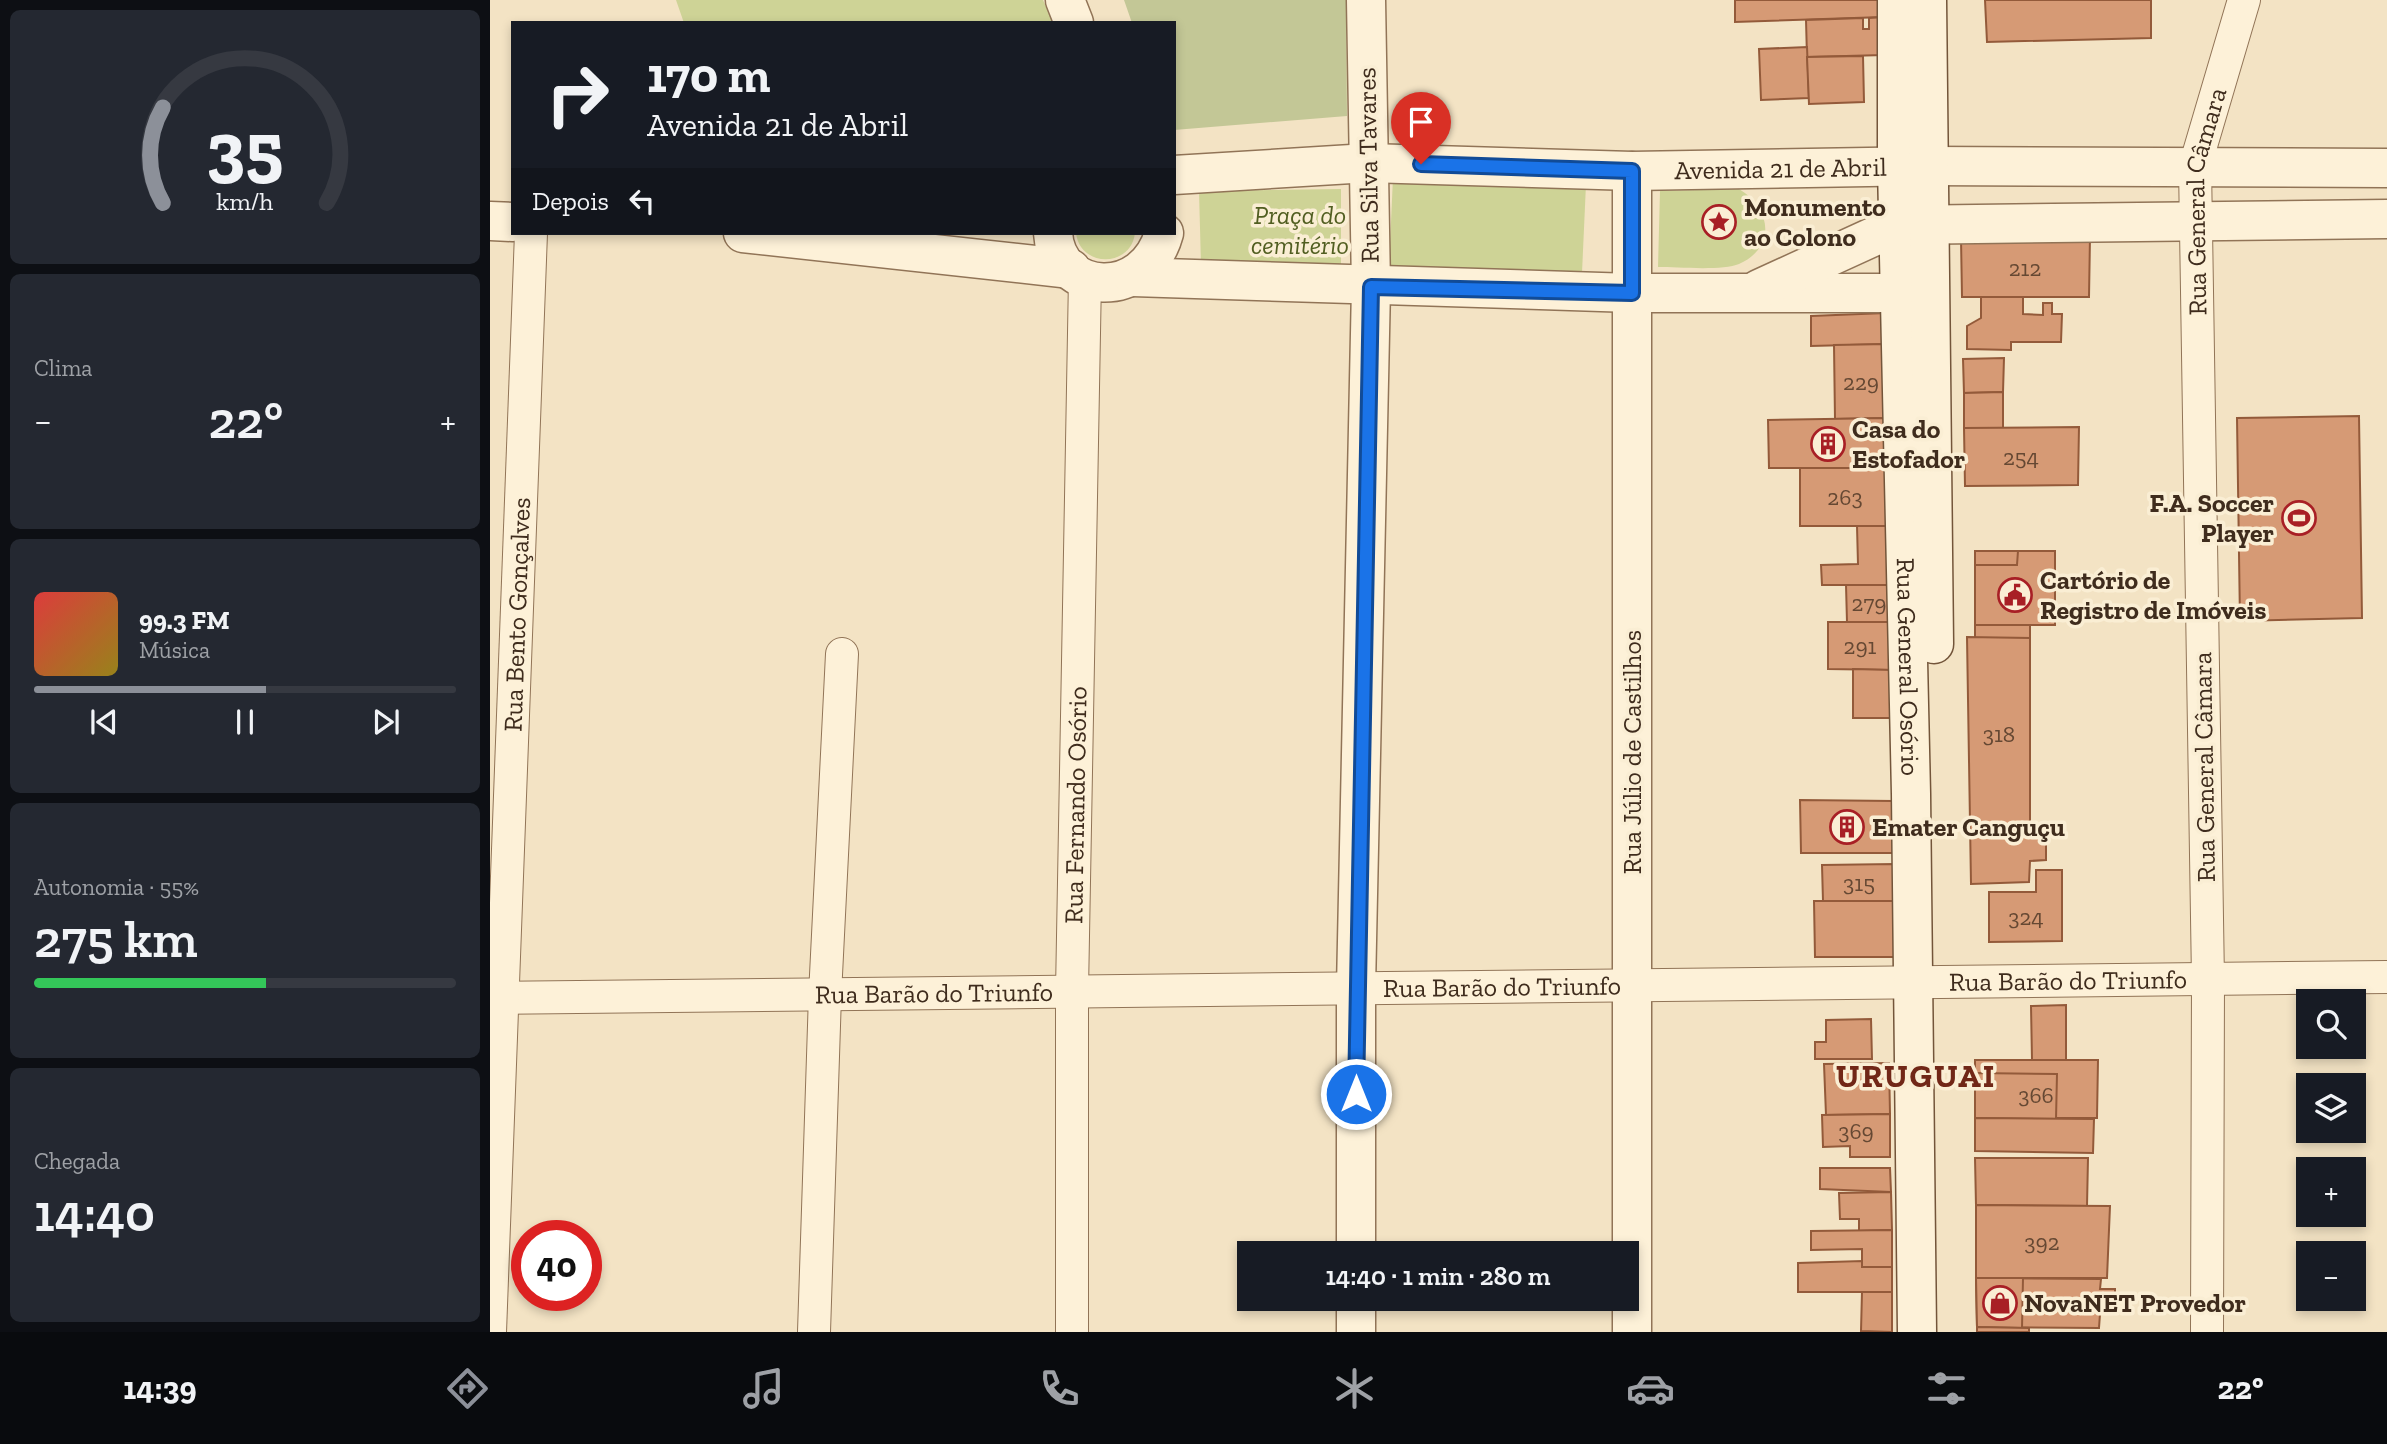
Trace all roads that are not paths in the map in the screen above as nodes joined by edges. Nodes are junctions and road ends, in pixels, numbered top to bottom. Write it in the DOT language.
graph roads {
  1 [pos="1065,0"];
  2 [pos="1366,0"];
  3 [pos="1897,0"];
  4 [pos="1927,0"];
  5 [pos="2245,0"];
  6 [pos="1072,21"];
  7 [pos="1368,163"];
  8 [pos="2195,166"];
  9 [pos="1913,167"];
  10 [pos="2387,168"];
  11 [pos="1632,171"];
  12 [pos="1176,175"];
  13 [pos="2387,219"];
  14 [pos="490,220"];
  15 [pos="511,222"];
  16 [pos="2194,222"];
  17 [pos="1914,225"];
  18 [pos="531,235"];
  19 [pos="769,235"];
  20 [pos="1054,235"];
  21 [pos="1163,235"];
  22 [pos="1078,274"];
  23 [pos="1133,277"];
  24 [pos="1371,287"];
  25 [pos="1632,293"];
  26 [pos="1753,293"];
  27 [pos="1899,293"];
  28 [pos="842,654"];
  29 [pos="2387,977"];
  30 [pos="2208,980"];
  31 [pos="1926,981"];
  32 [pos="1632,986"];
  33 [pos="1356,988"];
  34 [pos="1072,991"];
  35 [pos="825,995"];
  36 [pos="496,998"];
  37 [pos="1356,1241"];
  38 [pos="1356,1311"];
  39 [pos="490,1332"];
  40 [pos="814,1332"];
  41 [pos="1072,1332"];
  42 [pos="1356,1332"];
  43 [pos="1632,1332"];
  44 [pos="1917,1332"];
  45 [pos="1941,1332"];
  46 [pos="2207,1332"];
  1 -- 6 [label="street"];
  2 -- 7 [label="street, Rua Silva Tavares"];
  3 -- 9 [label="street, Rua General Osório"];
  4 -- 9 [label="street, Rua General Osório"];
  5 -- 8 [label="street, Rua General Câmara"];
  7 -- 11 [label="street, Avenida 21 de Abril"];
  7 -- 12 [label="street, Avenida 21 de Abril"];
  7 -- 24 [label="street, Rua Silva Tavares"];
  8 -- 9 [label="street, Avenida 21 de Abril"];
  8 -- 10 [label="street, Avenida 21 de Abril"];
  8 -- 16 [label="street, Rua General Câmara"];
  9 -- 11 [label="street, Avenida 21 de Abril"];
  9 -- 17 [label="street, Rua General Osório"];
  11 -- 25 [label="street, Rua Júlio de Castilhos"];
  13 -- 16 [label="street"];
  14 -- 15 [label="street"];
  16 -- 17 [label="street"];
  16 -- 30 [label="street, Rua General Câmara"];
  17 -- 26 [label="street"];
  17 -- 27 [label="street, Rua General Osório"];
  17 -- 31 [label="street, Rua General Osório"];
  18 -- 36 [label="street, Rua Bento Gonçalves"];
  19 -- 22 [label="street"];
  20 -- 22 [label="street"];
  21 -- 23 [label="street"];
  22 -- 23 [label="street"];
  22 -- 34 [label="street, Rua Fernando Osório"];
  23 -- 24 [label="street"];
  24 -- 25 [label="street"];
  24 -- 33 [label="street, Rua Silva Tavares"];
  25 -- 26 [label="street"];
  25 -- 32 [label="street, Rua Júlio de Castilhos"];
  26 -- 27 [label="street"];
  27 -- 31 [label="street, Rua General Osório"];
  28 -- 35 [label="street"];
  29 -- 30 [label="street, Rua Barão do Triunfo"];
  30 -- 31 [label="street, Rua Barão do Triunfo"];
  30 -- 46 [label="street, Rua General Câmara"];
  31 -- 32 [label="street, Rua Barão do Triunfo"];
  31 -- 44 [label="street, Rua General Osório"];
  31 -- 45 [label="street, Rua General Osório"];
  32 -- 33 [label="street, Rua Barão do Triunfo"];
  32 -- 43 [label="street, Rua Júlio de Castilhos"];
  33 -- 34 [label="street, Rua Barão do Triunfo"];
  33 -- 37 [label="street, Rua Silva Tavares"];
  34 -- 35 [label="street, Rua Barão do Triunfo"];
  34 -- 41 [label="street, Rua Fernando Osório"];
  35 -- 36 [label="street, Rua Barão do Triunfo"];
  35 -- 40 [label="street"];
  36 -- 39 [label="street, Rua Bento Gonçalves"];
  38 -- 42 [label="street"];
}
